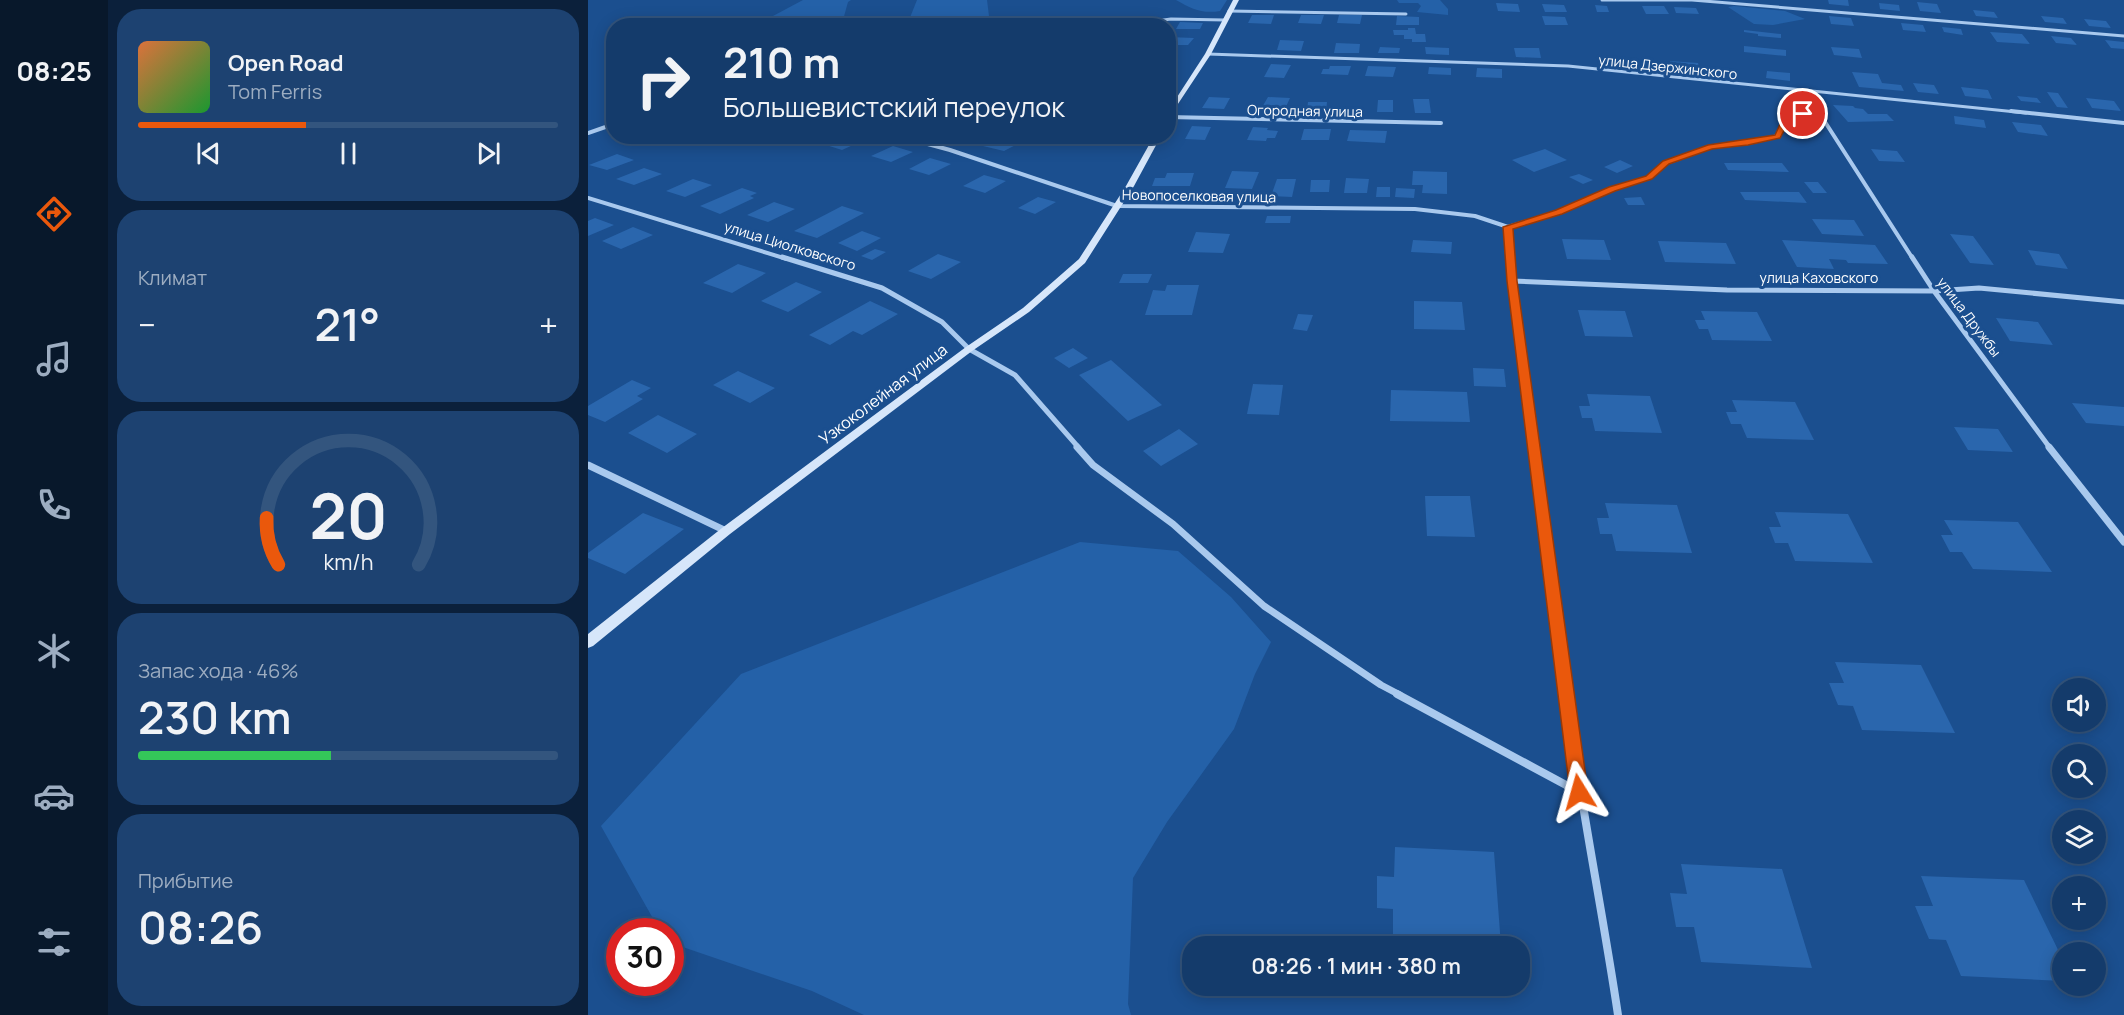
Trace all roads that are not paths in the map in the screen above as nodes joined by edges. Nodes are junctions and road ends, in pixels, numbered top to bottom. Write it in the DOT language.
graph roads {
  1 [pos="1236,0"];
  2 [pos="1602,0"];
  3 [pos="1229,11"];
  4 [pos="1406,14"];
  5 [pos="1176,18"];
  6 [pos="1225,20"];
  7 [pos="2124,36"];
  8 [pos="1208,54"];
  9 [pos="1814,93"];
  10 [pos="1176,104"];
  11 [pos="1818,114"];
  12 [pos="1176,117"];
  13 [pos="1441,123"];
  14 [pos="2124,123"];
  15 [pos="606,127"];
  16 [pos="588,133"];
  17 [pos="928,144"];
  18 [pos="1153,144"];
  19 [pos="588,198"];
  20 [pos="1117,206"];
  21 [pos="1508,227"];
  22 [pos="1512,281"];
  23 [pos="1934,291"];
  24 [pos="2124,302"];
  25 [pos="969,349"];
  26 [pos="588,465"];
  27 [pos="726,531"];
  28 [pos="2124,542"];
  29 [pos="588,642"];
  30 [pos="1579,792"];
  31 [pos="1618,1015"];
  1 -- 3 [label="street"];
  2 -- 7 [label="street"];
  3 -- 4 [label="street"];
  3 -- 6 [label="street"];
  5 -- 6 [label="street"];
  6 -- 8 [label="street"];
  8 -- 9 [label="street, улица Дзержинского"];
  8 -- 10 [label="street"];
  9 -- 11 [label="street, улица Дружбы"];
  9 -- 14 [label="street, улица Дзержинского"];
  11 -- 21 [label="street"];
  11 -- 23 [label="street, улица Дружбы"];
  12 -- 13 [label="street, Огородная улица"];
  15 -- 16 [label="street"];
  17 -- 20 [label="street, Новопоселковая улица"];
  18 -- 20 [label="street, Узкоколейная улица"];
  19 -- 25 [label="street, улица Циолковского"];
  20 -- 21 [label="street, Новопоселковая улица"];
  20 -- 25 [label="street, Узкоколейная улица"];
  21 -- 22 [label="street"];
  22 -- 23 [label="street, улица Каховского"];
  22 -- 30 [label="street"];
  23 -- 24 [label="street, улица Каховского"];
  23 -- 28 [label="street, улица Дружбы"];
  25 -- 27 [label="street, Узкоколейная улица"];
  25 -- 30 [label="street, улица Циолковского"];
  26 -- 27 [label="street"];
  27 -- 29 [label="street, Узкоколейная улица"];
  30 -- 31 [label="street"];
}
